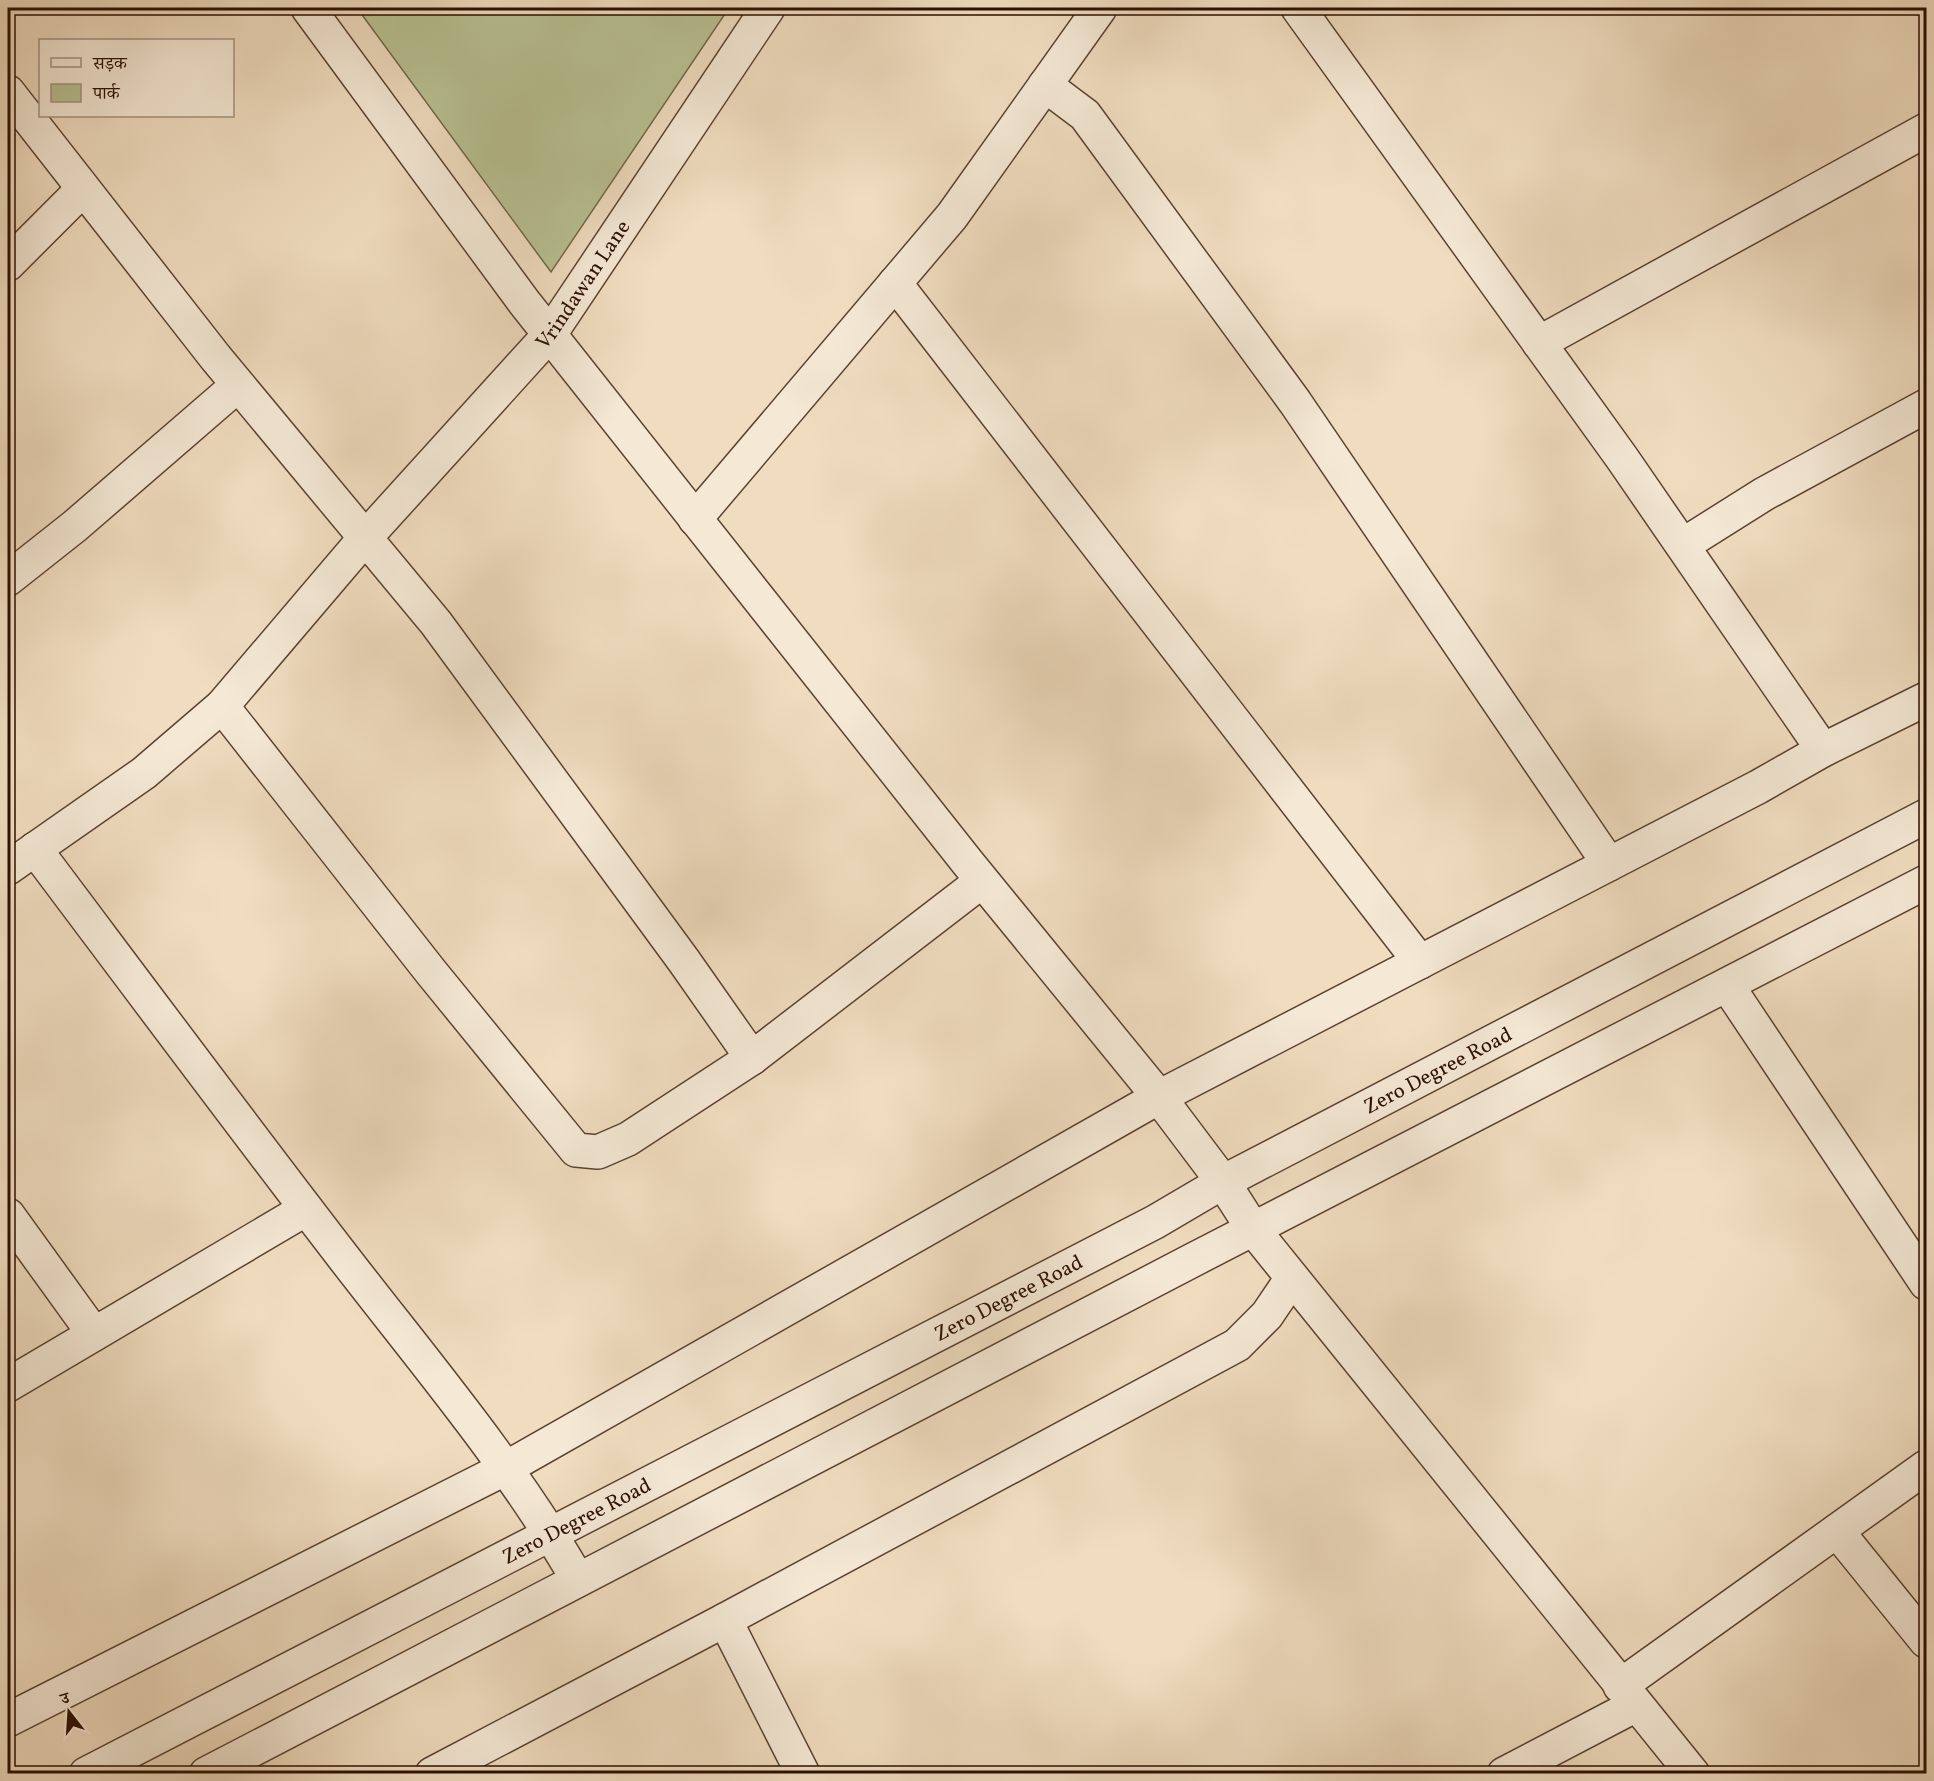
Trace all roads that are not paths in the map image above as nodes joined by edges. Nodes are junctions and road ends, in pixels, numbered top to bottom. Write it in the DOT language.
graph roads {
  1 [pos="308,8"];
  2 [pos="768,8"];
  3 [pos="1100,8"];
  4 [pos="1298,8"];
  5 [pos="1045,85"];
  6 [pos="8,92"];
  7 [pos="1926,130"];
  8 [pos="83,189"];
  9 [pos="8,264"];
  10 [pos="895,283"];
  11 [pos="550,334"];
  12 [pos="1539,343"];
  13 [pos="238,385"];
  14 [pos="1926,406"];
  15 [pos="695,519"];
  16 [pos="365,538"];
  17 [pos="1683,545"];
  18 [pos="8,579"];
  19 [pos="1926,699"];
  20 [pos="222,706"];
  21 [pos="1823,750"];
  22 [pos="1926,816"];
  23 [pos="35,849"];
  24 [pos="1609,864"];
  25 [pos="8,868"];
  26 [pos="982,881"];
  27 [pos="1926,882"];
  28 [pos="1420,962"];
  29 [pos="1726,985"];
  30 [pos="752,1058"];
  31 [pos="1159,1097"];
  32 [pos="1223,1182"];
  33 [pos="306,1209"];
  34 [pos="8,1215"];
  35 [pos="1253,1229"];
  36 [pos="1292,1278"];
  37 [pos="1926,1283"];
  38 [pos="94,1334"];
  39 [pos="8,1385"];
  40 [pos="1926,1467"];
  41 [pos="506,1468"];
  42 [pos="1836,1531"];
  43 [pos="551,1533"];
  44 [pos="578,1580"];
  45 [pos="725,1620"];
  46 [pos="1926,1641"];
  47 [pos="1628,1696"];
  48 [pos="8,1720"];
  49 [pos="480,1762"];
  50 [pos="86,1773"];
  51 [pos="206,1773"];
  52 [pos="432,1773"];
  53 [pos="803,1773"];
  54 [pos="1504,1773"];
  55 [pos="1692,1773"];
  1 -- 11 [label="street"];
  2 -- 11 [label="street, Vrindawan Lane"];
  3 -- 5 [label="street"];
  4 -- 12 [label="street"];
  5 -- 10 [label="street"];
  5 -- 24 [label="street"];
  6 -- 8 [label="street"];
  7 -- 12 [label="street"];
  8 -- 9 [label="street"];
  8 -- 13 [label="street"];
  10 -- 15 [label="street"];
  10 -- 28 [label="street"];
  11 -- 15 [label="street"];
  11 -- 16 [label="street, Vrindawan Lane"];
  12 -- 17 [label="street"];
  13 -- 16 [label="street"];
  13 -- 18 [label="street"];
  14 -- 17 [label="street"];
  15 -- 26 [label="street"];
  16 -- 20 [label="street, Vrindawan Lane"];
  16 -- 30 [label="street"];
  17 -- 21 [label="street"];
  19 -- 21 [label="street"];
  20 -- 23 [label="street, Vrindawan Lane"];
  20 -- 30 [label="street"];
  21 -- 24 [label="street"];
  22 -- 32 [label="street, Zero Degree Road"];
  23 -- 25 [label="street, Vrindawan Lane"];
  23 -- 33 [label="street"];
  24 -- 28 [label="street"];
  26 -- 30 [label="street"];
  26 -- 31 [label="street"];
  27 -- 29 [label="street"];
  28 -- 31 [label="street"];
  29 -- 35 [label="street"];
  29 -- 37 [label="street"];
  31 -- 32 [label="street"];
  31 -- 41 [label="street"];
  32 -- 35 [label="street"];
  32 -- 43 [label="street, Zero Degree Road"];
  33 -- 38 [label="street"];
  33 -- 41 [label="street"];
  34 -- 38 [label="street"];
  35 -- 36 [label="street"];
  35 -- 44 [label="street"];
  36 -- 45 [label="street"];
  36 -- 47 [label="street"];
  38 -- 39 [label="street"];
  40 -- 42 [label="street"];
  41 -- 43 [label="street"];
  41 -- 48 [label="street"];
  42 -- 46 [label="street"];
  42 -- 47 [label="street"];
  43 -- 44 [label="street"];
  43 -- 50 [label="street, Zero Degree Road"];
  44 -- 51 [label="street"];
  45 -- 49 [label="street"];
  45 -- 53 [label="street"];
  47 -- 54 [label="street"];
  47 -- 55 [label="street"];
  49 -- 52 [label="street"];
}
